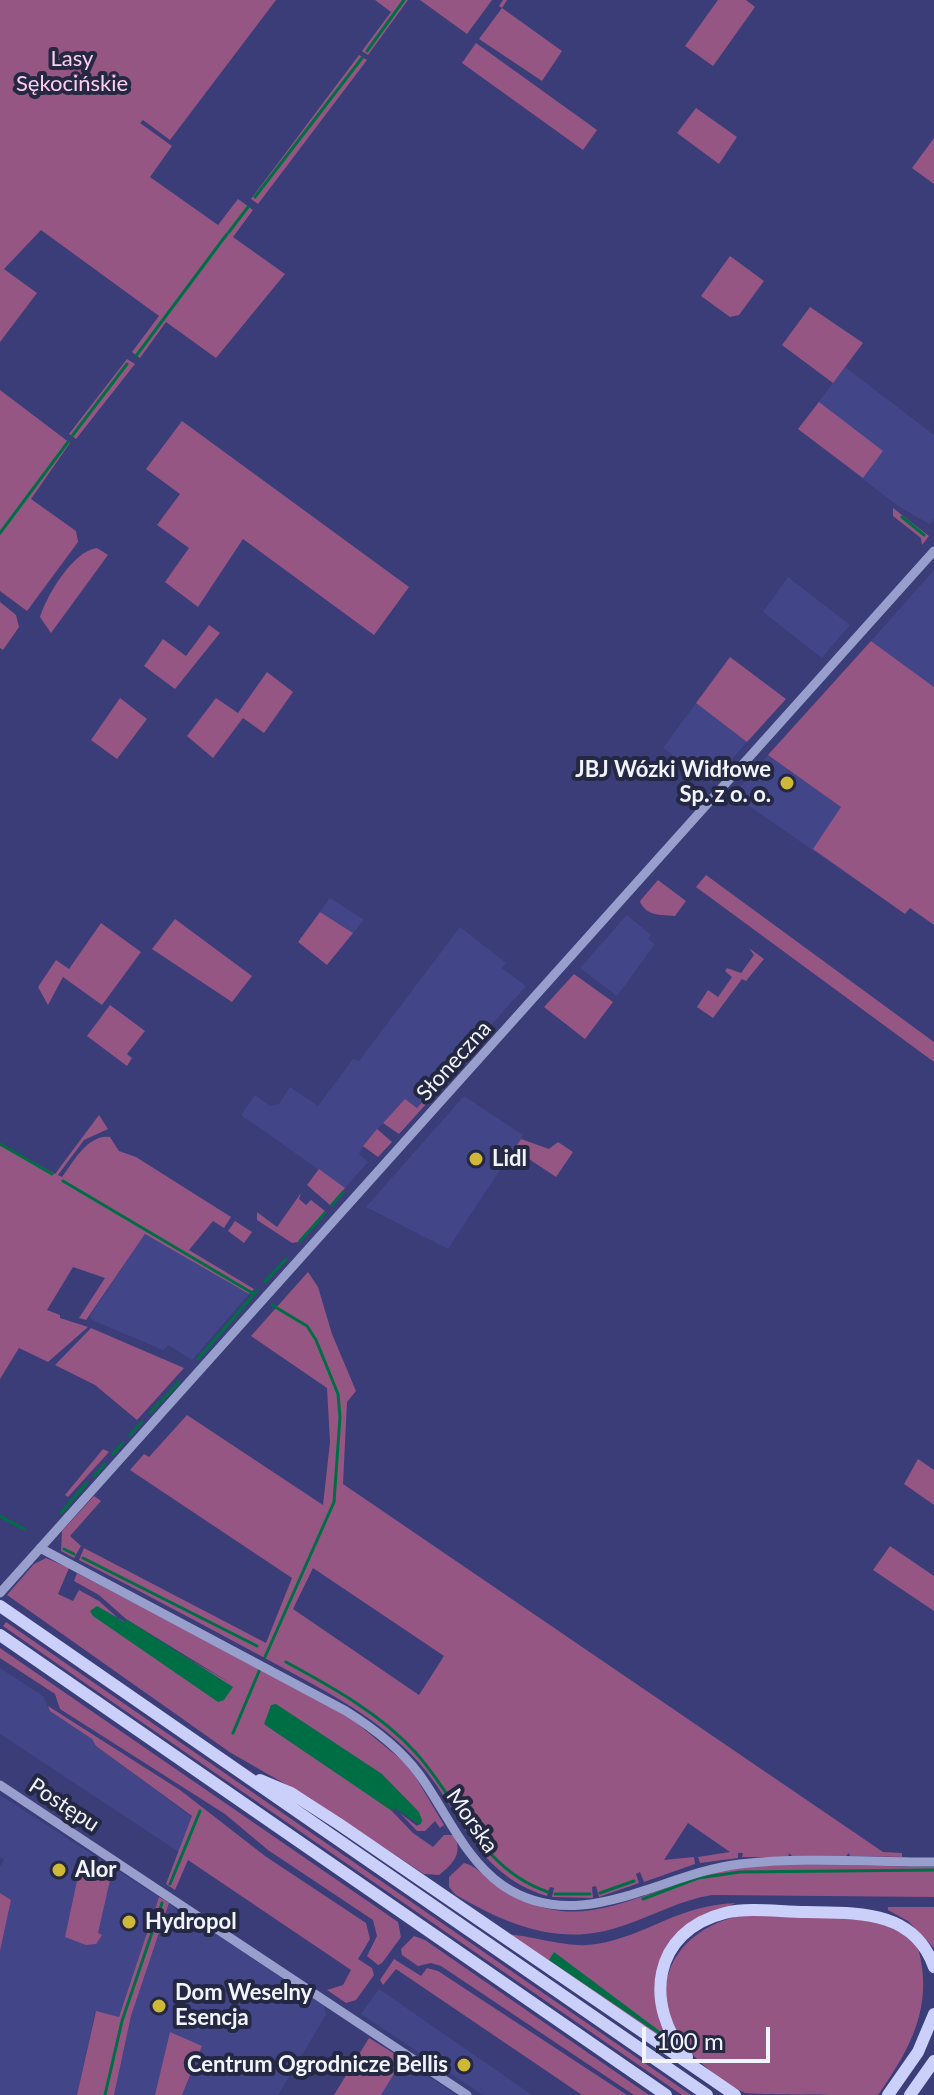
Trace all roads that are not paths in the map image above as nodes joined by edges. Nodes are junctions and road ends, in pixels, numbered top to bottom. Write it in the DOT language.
graph roads {
  1 [pos="934,551"];
  2 [pos="40,1548"];
  3 [pos="0,1593"];
  4 [pos="0,1606"];
  5 [pos="0,1635"];
  6 [pos="235,1770"];
  7 [pos="0,1785"];
  8 [pos="934,1862"];
  9 [pos="934,1967"];
  10 [pos="934,2014"];
  11 [pos="934,2061"];
  12 [pos="697,2068"];
  13 [pos="467,2095"];
  14 [pos="666,2095"];
  15 [pos="707,2095"];
  16 [pos="735,2095"];
  17 [pos="888,2095"];
  18 [pos="910,2095"];
  1 -- 2 [label="main road, Słoneczna"];
  2 -- 3 [label="main road, Słoneczna"];
  2 -- 8 [label="main road, Morska"];
  4 -- 6 [label="highway"];
  5 -- 14 [label="highway"];
  6 -- 12 [label="highway"];
  6 -- 15 [label="highway"];
  7 -- 13 [label="main road, Postępu"];
  9 -- 12 [label="highway"];
  10 -- 17 [label="highway"];
  11 -- 18 [label="highway"];
  12 -- 16 [label="highway"];
}
